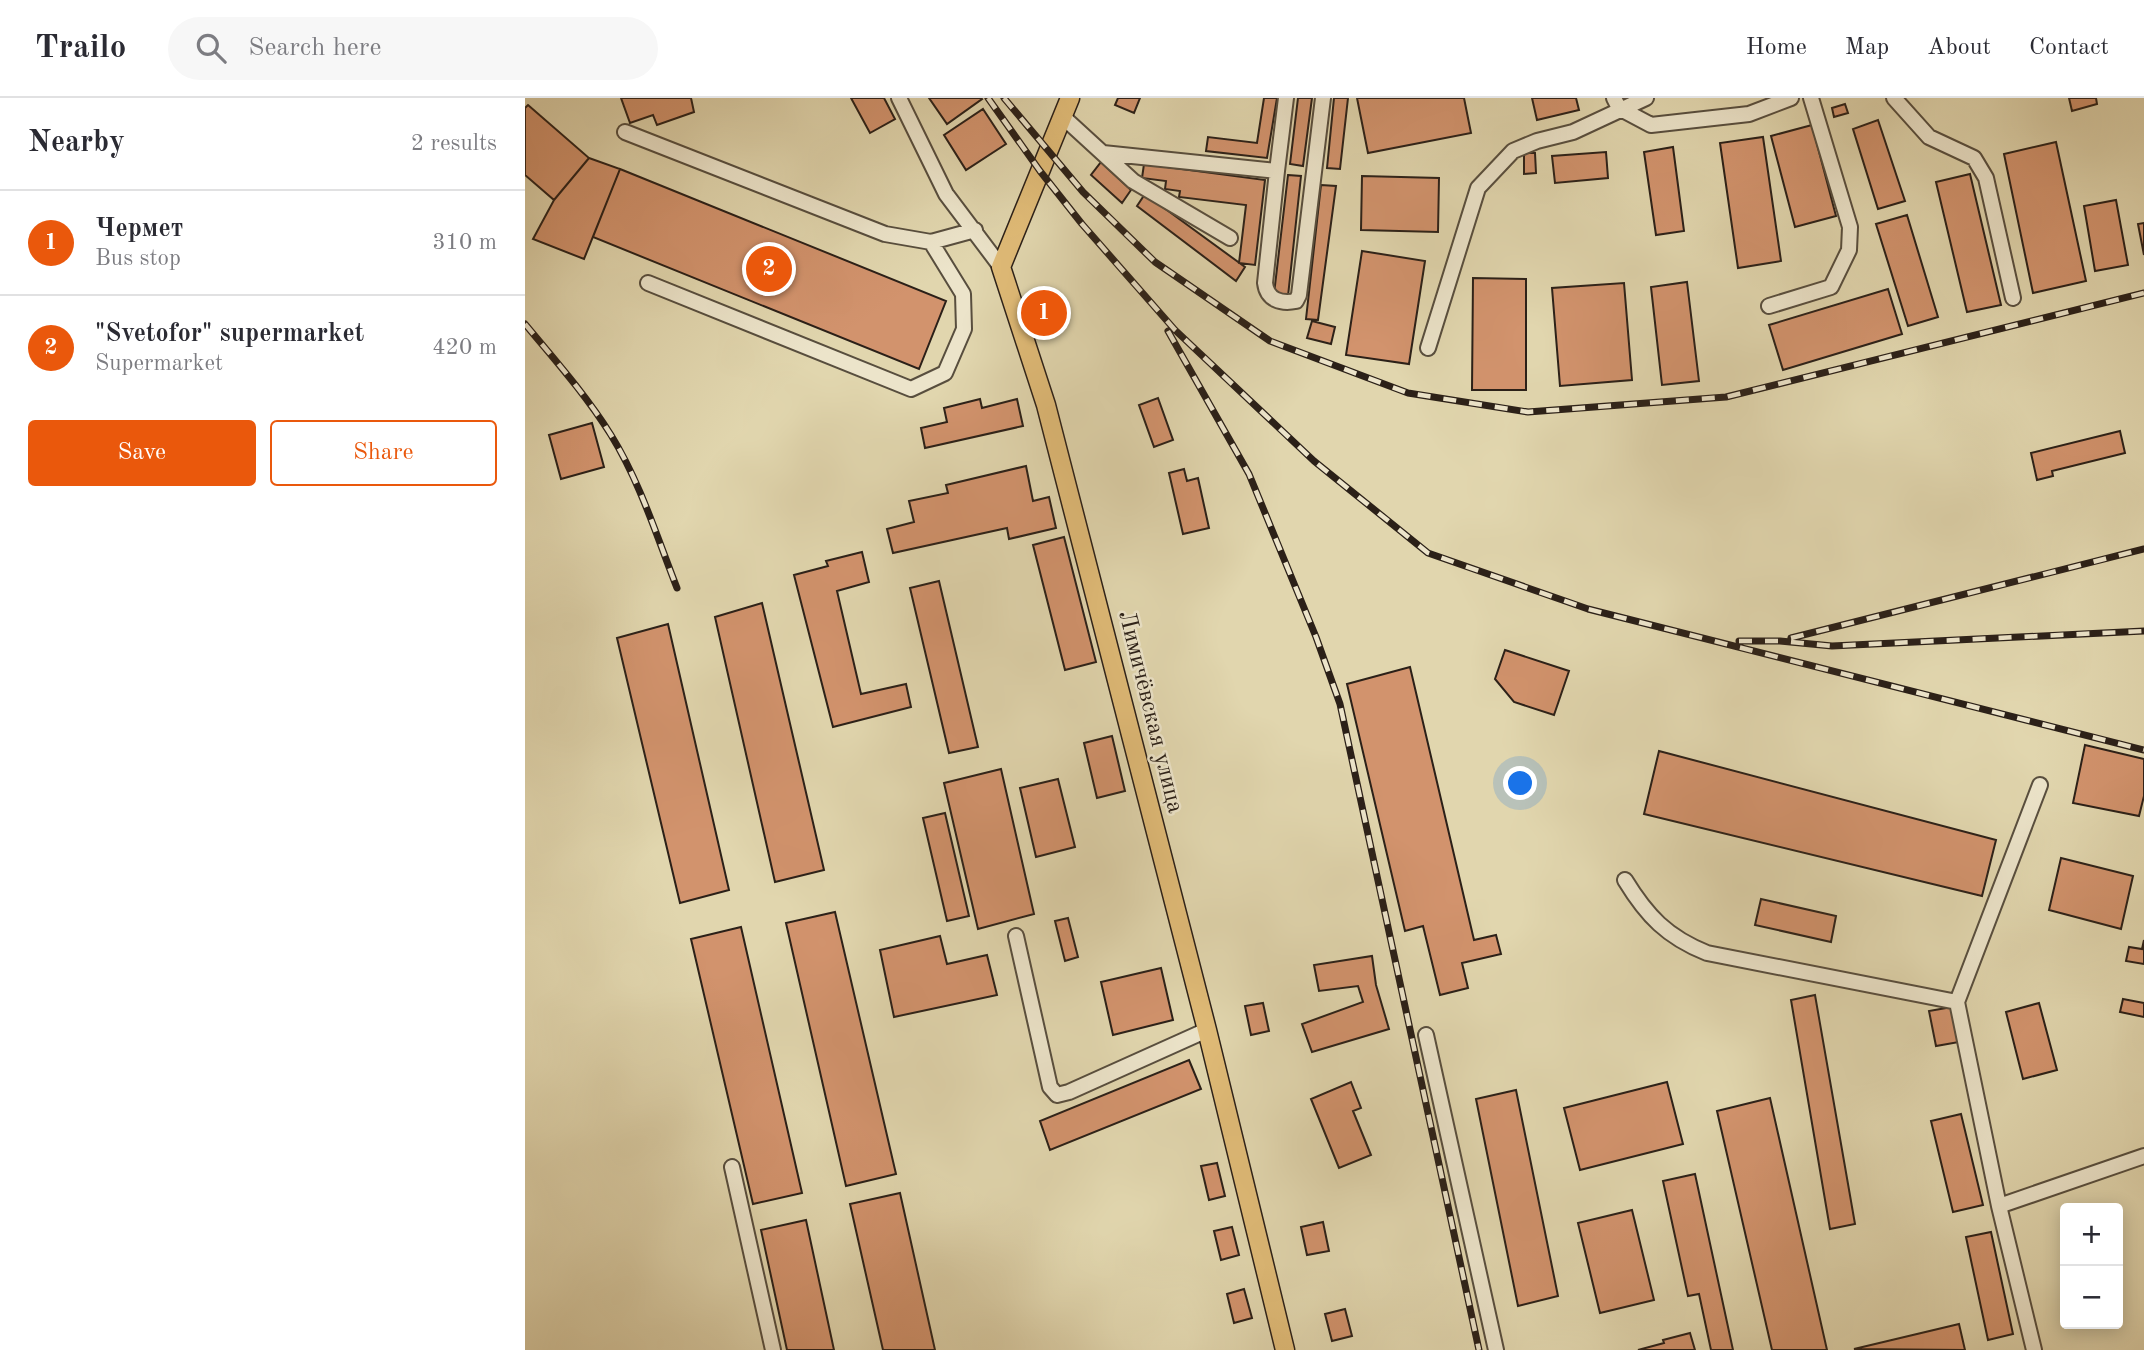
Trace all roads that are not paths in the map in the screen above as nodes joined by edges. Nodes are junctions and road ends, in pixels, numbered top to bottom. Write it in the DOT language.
graph roads {
  1 [pos="899,98"];
  2 [pos="1070,98"];
  3 [pos="1286,98"];
  4 [pos="1323,98"];
  5 [pos="1646,98"];
  6 [pos="1791,98"];
  7 [pos="1811,98"];
  8 [pos="1894,98"];
  9 [pos="1617,103"];
  10 [pos="1062,116"];
  11 [pos="625,132"];
  12 [pos="1103,153"];
  13 [pos="1277,171"];
  14 [pos="975,230"];
  15 [pos="1230,238"];
  16 [pos="931,243"];
  17 [pos="1001,267"];
  18 [pos="648,283"];
  19 [pos="2013,298"];
  20 [pos="1769,306"];
  21 [pos="1428,348"];
  22 [pos="2040,785"];
  23 [pos="1625,880"];
  24 [pos="1016,936"];
  25 [pos="1957,1002"];
  26 [pos="1207,1030"];
  27 [pos="1426,1035"];
  28 [pos="2144,1156"];
  29 [pos="733,1167"];
  30 [pos="1999,1206"];
  31 [pos="773,1350"];
  32 [pos="1285,1350"];
  33 [pos="1496,1350"];
  34 [pos="2034,1350"];
  1 -- 14 [label="street"];
  2 -- 10 [label="main road"];
  3 -- 13 [label="street"];
  4 -- 13 [label="street"];
  5 -- 9 [label="street"];
  6 -- 9 [label="street"];
  7 -- 20 [label="street"];
  8 -- 19 [label="street"];
  9 -- 21 [label="street"];
  10 -- 12 [label="street"];
  10 -- 17 [label="main road"];
  11 -- 16 [label="street"];
  12 -- 13 [label="street"];
  12 -- 15 [label="street"];
  14 -- 16 [label="street"];
  14 -- 17 [label="street"];
  16 -- 18 [label="street"];
  17 -- 26 [label="main road, Лимичёвская улица"];
  22 -- 25 [label="street"];
  23 -- 25 [label="street"];
  24 -- 26 [label="street"];
  25 -- 30 [label="street"];
  26 -- 32 [label="main road, Лимичёвская улица"];
  27 -- 33 [label="street"];
  28 -- 30 [label="street"];
  29 -- 31 [label="street"];
  30 -- 34 [label="street"];
}
